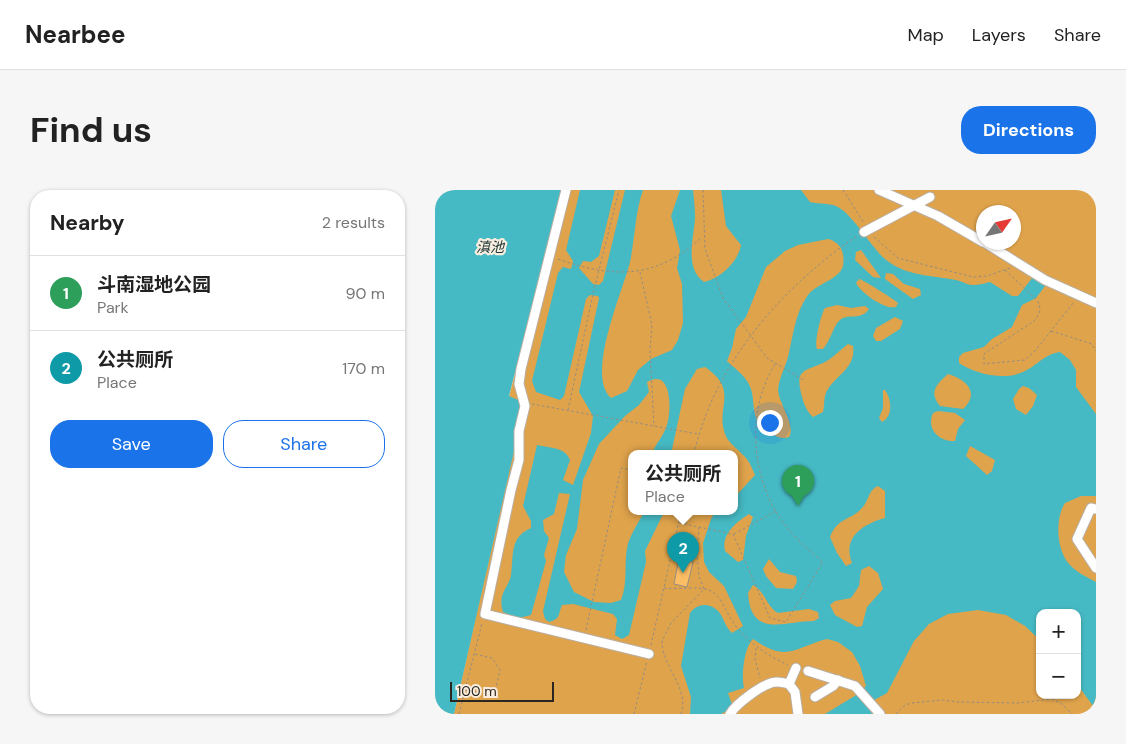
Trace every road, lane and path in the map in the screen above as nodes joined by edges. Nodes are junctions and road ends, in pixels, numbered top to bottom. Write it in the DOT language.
graph roads {
  1 [pos="566,190"];
  2 [pos="619,190"];
  3 [pos="703,190"];
  4 [pos="843,190"];
  5 [pos="879,190"];
  6 [pos="930,197"];
  7 [pos="916,205"];
  8 [pos="866,230"];
  9 [pos="703,237"];
  10 [pos="976,237"];
  11 [pos="997,250"];
  12 [pos="550,256"];
  13 [pos="1018,263"];
  14 [pos="1005,270"];
  15 [pos="599,271"];
  16 [pos="640,271"];
  17 [pos="1079,296"];
  18 [pos="1096,303"];
  19 [pos="1050,331"];
  20 [pos="751,337"];
  21 [pos="1096,351"];
  22 [pos="775,364"];
  23 [pos="805,381"];
  24 [pos="524,402"];
  25 [pos="568,410"];
  26 [pos="653,426"];
  27 [pos="698,434"];
  28 [pos="695,450"];
  29 [pos="628,469"];
  30 [pos="1096,509"];
  31 [pos="776,511"];
  32 [pos="680,515"];
  33 [pos="688,515"];
  34 [pos="679,523"];
  35 [pos="686,524"];
  36 [pos="699,527"];
  37 [pos="733,534"];
  38 [pos="1096,568"];
  39 [pos="663,588"];
  40 [pos="704,589"];
  41 [pos="485,614"];
  42 [pos="584,639"];
  43 [pos="756,647"];
  44 [pos="473,654"];
  45 [pos="649,654"];
  46 [pos="796,668"];
  47 [pos="808,671"];
  48 [pos="838,680"];
  49 [pos="789,684"];
  50 [pos="761,687"];
  51 [pos="464,690"];
  52 [pos="815,697"];
  53 [pos="459,714"];
  54 [pos="634,714"];
  55 [pos="681,714"];
  56 [pos="730,714"];
  57 [pos="798,714"];
  58 [pos="880,714"];
  59 [pos="896,714"];
  60 [pos="1072,714"];
  1 -- 12 [label="street"];
  2 -- 15 [label="path"];
  3 -- 9 [label="path"];
  4 -- 8 [label="path"];
  5 -- 7 [label="street"];
  6 -- 7 [label="street"];
  7 -- 8 [label="street"];
  7 -- 10 [label="street"];
  8 -- 14 [label="path"];
  8 -- 20 [label="path"];
  9 -- 16 [label="path"];
  9 -- 20 [label="path"];
  11 -- 13 [label="street"];
  12 -- 15 [label="path"];
  12 -- 24 [label="street"];
  13 -- 14 [label="path"];
  13 -- 17 [label="street"];
  14 -- 19 [label="path"];
  15 -- 16 [label="path"];
  15 -- 25 [label="path"];
  16 -- 26 [label="path"];
  17 -- 18 [label="street"];
  17 -- 19 [label="path"];
  19 -- 21 [label="path"];
  20 -- 22 [label="path"];
  20 -- 27 [label="path"];
  22 -- 23 [label="path"];
  22 -- 31 [label="path"];
  24 -- 25 [label="path"];
  24 -- 41 [label="street"];
  25 -- 26 [label="path"];
  26 -- 27 [label="path"];
  27 -- 28 [label="path"];
  29 -- 42 [label="path"];
  30 -- 38 [label="street"];
  31 -- 37 [label="path"];
  31 -- 37 [label="path"];
  32 -- 34 [label="path"];
  33 -- 35 [label="path"];
  34 -- 35 [label="path"];
  34 -- 39 [label="path"];
  35 -- 36 [label="path"];
  36 -- 37 [label="path"];
  36 -- 40 [label="path"];
  39 -- 40 [label="path"];
  39 -- 45 [label="path"];
  40 -- 43 [label="path"];
  40 -- 55 [label="path"];
  41 -- 42 [label="street"];
  41 -- 44 [label="path"];
  42 -- 45 [label="street"];
  43 -- 46 [label="path"];
  43 -- 50 [label="path"];
  44 -- 51 [label="path"];
  44 -- 51 [label="path"];
  45 -- 54 [label="path"];
  46 -- 49 [label="street"];
  47 -- 48 [label="street"];
  48 -- 52 [label="street"];
  48 -- 58 [label="street"];
  49 -- 50 [label="street"];
  49 -- 57 [label="street"];
  50 -- 56 [label="street"];
  51 -- 53 [label="path"];
  59 -- 60 [label="path"];
}
